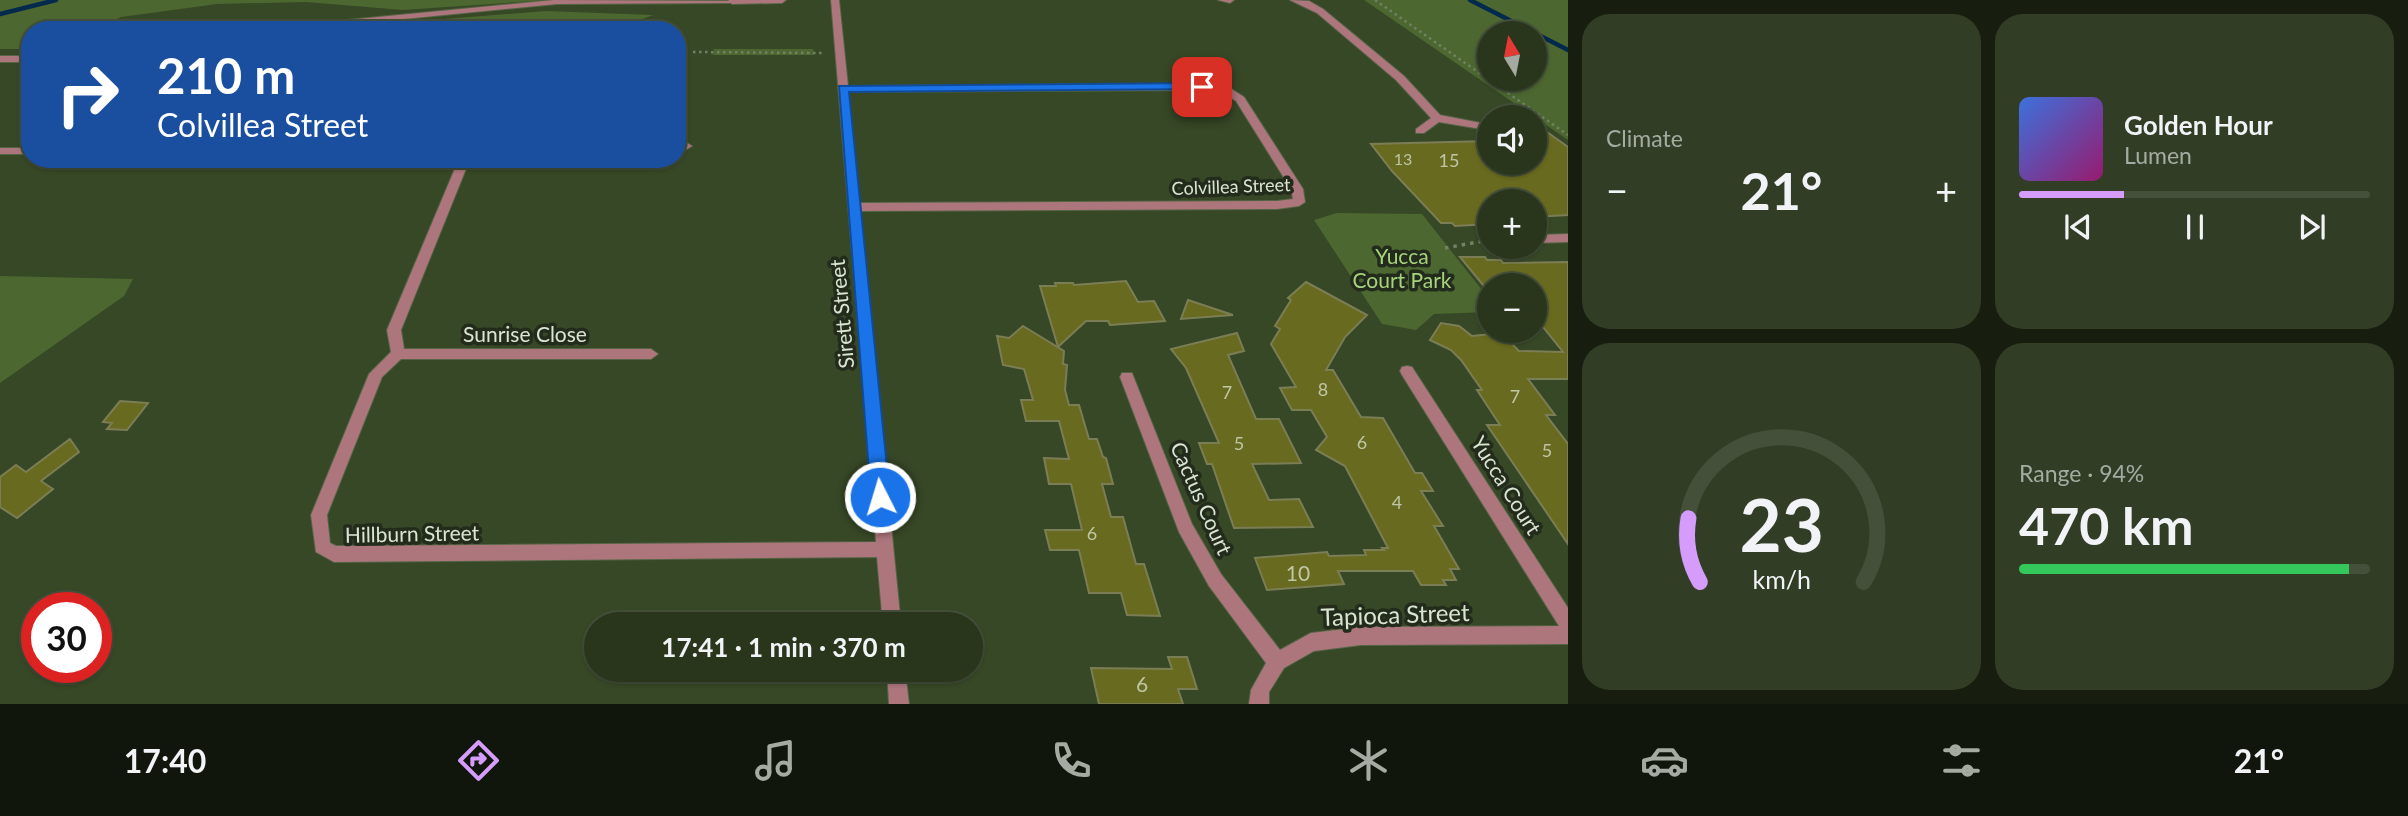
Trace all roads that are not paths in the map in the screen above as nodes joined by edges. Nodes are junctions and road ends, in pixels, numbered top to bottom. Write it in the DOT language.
graph roads {
  1 [pos="782,0"];
  2 [pos="835,0"];
  3 [pos="1222,0"];
  4 [pos="1229,0"];
  5 [pos="1294,0"];
  6 [pos="732,1"];
  7 [pos="360,21"];
  8 [pos="0,60"];
  9 [pos="21,60"];
  10 [pos="843,89"];
  11 [pos="1437,118"];
  12 [pos="1477,125"];
  13 [pos="1420,131"];
  14 [pos="0,151"];
  15 [pos="21,151"];
  16 [pos="461,168"];
  17 [pos="854,207"];
  18 [pos="1568,238"];
  19 [pos="1547,239"];
  20 [pos="398,354"];
  21 [pos="651,354"];
  22 [pos="1407,371"];
  23 [pos="1127,377"];
  24 [pos="885,550"];
  25 [pos="891,612"];
  26 [pos="1568,624"];
  27 [pos="1568,635"];
  28 [pos="1276,662"];
  29 [pos="897,682"];
  30 [pos="899,704"];
  31 [pos="1259,704"];
  1 -- 6 [label="street"];
  2 -- 10 [label="street, Sirett Street"];
  3 -- 4 [label="street"];
  5 -- 11 [label="street"];
  6 -- 7 [label="lane"];
  8 -- 9 [label="lane"];
  10 -- 17 [label="street, Sirett Street"];
  10 -- 17 [label="street, Colvillea Street"];
  11 -- 12 [label="street"];
  11 -- 13 [label="street"];
  14 -- 15 [label="lane"];
  16 -- 20 [label="street"];
  17 -- 24 [label="street, Sirett Street"];
  18 -- 19 [label="street"];
  20 -- 21 [label="street, Sunrise Close"];
  20 -- 24 [label="street, Hillburn Street"];
  22 -- 26 [label="street, Yucca Court"];
  23 -- 28 [label="street, Cactus Court"];
  24 -- 25 [label="street, Sirett Street"];
  27 -- 28 [label="street, Tapioca Street"];
  28 -- 31 [label="street"];
  29 -- 30 [label="street"];
}
